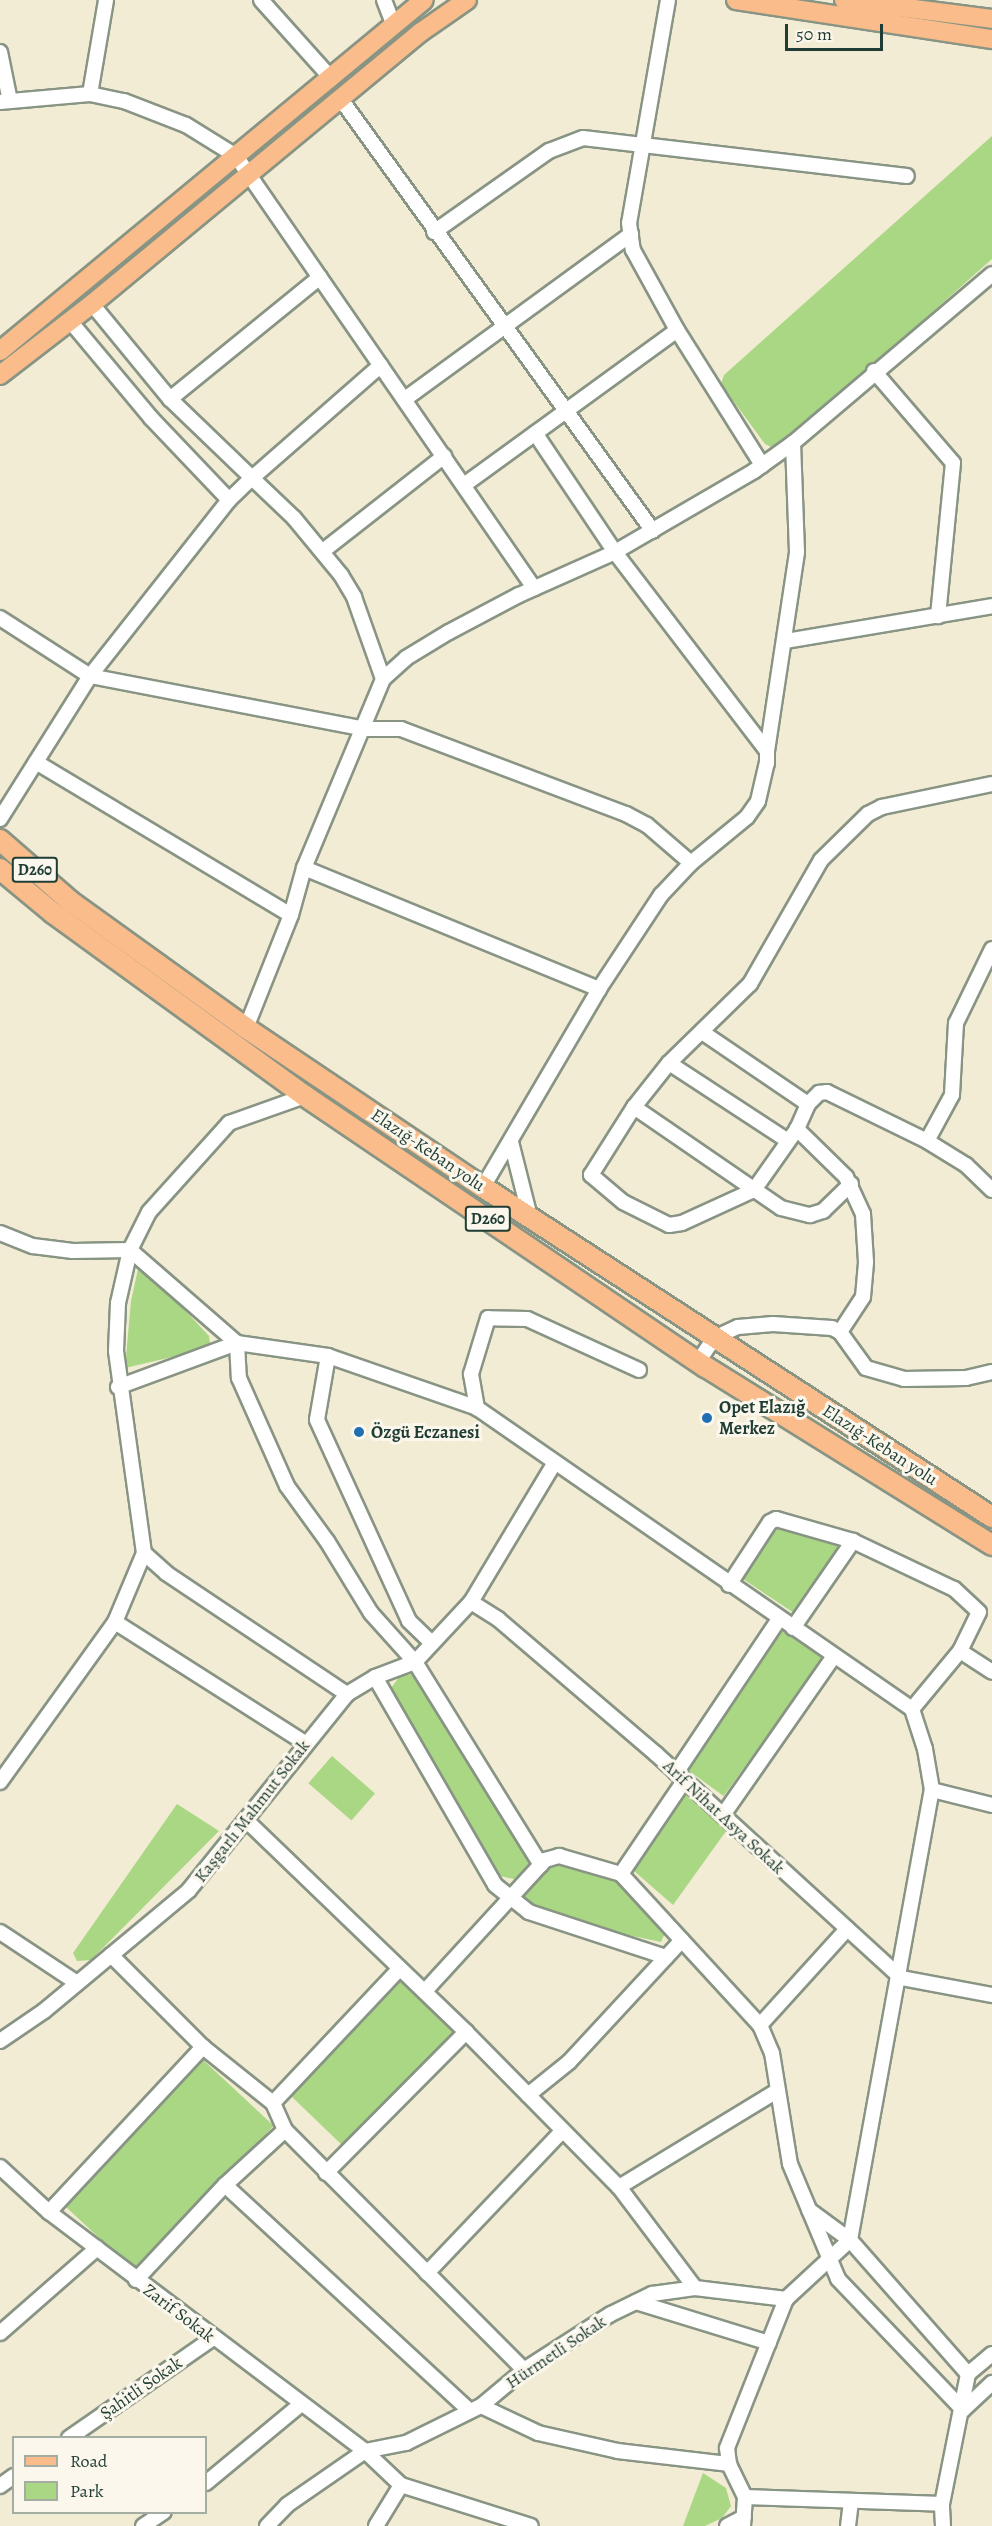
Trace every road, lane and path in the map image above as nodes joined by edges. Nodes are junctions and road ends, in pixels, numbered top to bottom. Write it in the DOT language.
graph roads {
  1 [pos="106,0"];
  2 [pos="261,0"];
  3 [pos="384,0"];
  4 [pos="424,0"];
  5 [pos="467,0"];
  6 [pos="668,0"];
  7 [pos="736,0"];
  8 [pos="844,0"];
  9 [pos="992,20"];
  10 [pos="394,26"];
  11 [pos="992,39"];
  12 [pos="0,52"];
  13 [pos="332,79"];
  14 [pos="90,94"];
  15 [pos="340,98"];
  16 [pos="5,101"];
  17 [pos="643,146"];
  18 [pos="236,156"];
  19 [pos="249,173"];
  20 [pos="907,176"];
  21 [pos="434,232"];
  22 [pos="631,234"];
  23 [pos="320,277"];
  24 [pos="988,284"];
  25 [pos="92,304"];
  26 [pos="70,321"];
  27 [pos="504,327"];
  28 [pos="676,330"];
  29 [pos="0,351"];
  30 [pos="381,365"];
  31 [pos="874,371"];
  32 [pos="0,375"];
  33 [pos="170,399"];
  34 [pos="405,399"];
  35 [pos="564,412"];
  36 [pos="535,433"];
  37 [pos="793,443"];
  38 [pos="444,456"];
  39 [pos="762,465"];
  40 [pos="252,478"];
  41 [pos="464,485"];
  42 [pos="229,500"];
  43 [pos="653,531"];
  44 [pos="323,551"];
  45 [pos="615,552"];
  46 [pos="534,588"];
  47 [pos="992,606"];
  48 [pos="938,616"];
  49 [pos="0,618"];
  50 [pos="786,641"];
  51 [pos="90,676"];
  52 [pos="383,679"];
  53 [pos="365,729"];
  54 [pos="767,751"];
  55 [pos="36,762"];
  56 [pos="992,784"];
  57 [pos="0,819"];
  58 [pos="0,840"];
  59 [pos="691,862"];
  60 [pos="304,868"];
  61 [pos="2,875"];
  62 [pos="291,915"];
  63 [pos="992,949"];
  64 [pos="599,988"];
  65 [pos="246,1028"];
  66 [pos="702,1032"];
  67 [pos="669,1063"];
  68 [pos="305,1096"];
  69 [pos="808,1104"];
  70 [pos="634,1107"];
  71 [pos="796,1129"];
  72 [pos="788,1141"];
  73 [pos="927,1141"];
  74 [pos="511,1142"];
  75 [pos="851,1184"];
  76 [pos="483,1187"];
  77 [pos="754,1190"];
  78 [pos="992,1190"];
  79 [pos="530,1217"];
  80 [pos="0,1233"];
  81 [pos="130,1250"];
  82 [pos="840,1332"];
  83 [pos="714,1338"];
  84 [pos="237,1342"];
  85 [pos="328,1356"];
  86 [pos="698,1362"];
  87 [pos="639,1370"];
  88 [pos="992,1372"];
  89 [pos="118,1388"];
  90 [pos="477,1408"];
  91 [pos="554,1464"];
  92 [pos="992,1517"];
  93 [pos="854,1541"];
  94 [pos="992,1545"];
  95 [pos="144,1553"];
  96 [pos="729,1585"];
  97 [pos="471,1602"];
  98 [pos="779,1619"];
  99 [pos="115,1622"];
  100 [pos="794,1629"];
  101 [pos="432,1643"];
  102 [pos="960,1651"];
  103 [pos="834,1656"];
  104 [pos="415,1662"];
  105 [pos="992,1672"];
  106 [pos="375,1677"];
  107 [pos="346,1694"];
  108 [pos="912,1710"];
  109 [pos="305,1743"];
  110 [pos="680,1777"];
  111 [pos="0,1782"];
  112 [pos="932,1790"];
  113 [pos="992,1805"];
  114 [pos="723,1815"];
  115 [pos="248,1822"];
  116 [pos="541,1865"];
  117 [pos="621,1874"];
  118 [pos="510,1897"];
  119 [pos="847,1929"];
  120 [pos="0,1932"];
  121 [pos="682,1940"];
  122 [pos="111,1955"];
  123 [pos="666,1957"];
  124 [pos="400,1968"];
  125 [pos="901,1978"];
  126 [pos="77,1983"];
  127 [pos="425,1991"];
  128 [pos="992,1995"];
  129 [pos="760,2025"];
  130 [pos="466,2032"];
  131 [pos="0,2041"];
  132 [pos="203,2047"];
  133 [pos="775,2092"];
  134 [pos="528,2095"];
  135 [pos="273,2103"];
  136 [pos="285,2130"];
  137 [pos="562,2131"];
  138 [pos="0,2167"];
  139 [pos="326,2173"];
  140 [pos="12,2177"];
  141 [pos="0,2186"];
  142 [pos="225,2186"];
  143 [pos="619,2187"];
  144 [pos="809,2210"];
  145 [pos="49,2212"];
  146 [pos="850,2240"];
  147 [pos="97,2248"];
  148 [pos="829,2259"];
  149 [pos="427,2273"];
  150 [pos="136,2280"];
  151 [pos="695,2288"];
  152 [pos="786,2299"];
  153 [pos="636,2302"];
  154 [pos="0,2333"];
  155 [pos="213,2338"];
  156 [pos="769,2343"];
  157 [pos="992,2354"];
  158 [pos="524,2370"];
  159 [pos="968,2374"];
  160 [pos="992,2383"];
  161 [pos="300,2405"];
  162 [pos="475,2408"];
  163 [pos="963,2410"];
  164 [pos="72,2436"];
  165 [pos="365,2451"];
  166 [pos="729,2464"];
  167 [pos="207,2481"];
  168 [pos="401,2485"];
  169 [pos="745,2497"];
  170 [pos="851,2501"];
  171 [pos="942,2504"];
  172 [pos="161,2514"];
  173 [pos="743,2522"];
  174 [pos="521,2524"];
  175 [pos="143,2526"];
  176 [pos="267,2526"];
  177 [pos="376,2526"];
  178 [pos="727,2526"];
  179 [pos="848,2526"];
  180 [pos="943,2526"];
  1 -- 14 [label="street"];
  2 -- 13 [label="street"];
  3 -- 10 [label="street"];
  4 -- 10 [label="main road"];
  5 -- 15 [label="main road"];
  6 -- 17 [label="street"];
  7 -- 11 [label="main road"];
  8 -- 9 [label="main road"];
  10 -- 13 [label="main road"];
  12 -- 16 [label="street"];
  13 -- 18 [label="main road"];
  14 -- 16 [label="street"];
  14 -- 18 [label="street"];
  15 -- 19 [label="main road"];
  15 -- 21 [label="street"];
  17 -- 20 [label="street"];
  17 -- 21 [label="street"];
  17 -- 22 [label="street"];
  18 -- 19 [label="street"];
  18 -- 29 [label="main road"];
  19 -- 23 [label="street"];
  19 -- 25 [label="main road"];
  21 -- 27 [label="street"];
  22 -- 27 [label="street"];
  22 -- 28 [label="street"];
  23 -- 30 [label="street"];
  23 -- 33 [label="street"];
  24 -- 31 [label="street"];
  25 -- 26 [label="main road"];
  25 -- 33 [label="street"];
  26 -- 32 [label="main road"];
  26 -- 42 [label="street"];
  27 -- 34 [label="street"];
  27 -- 35 [label="street"];
  28 -- 35 [label="street"];
  28 -- 39 [label="street"];
  30 -- 34 [label="street"];
  30 -- 40 [label="street"];
  31 -- 37 [label="street"];
  31 -- 48 [label="street"];
  33 -- 40 [label="street"];
  34 -- 38 [label="street"];
  35 -- 36 [label="street"];
  35 -- 43 [label="street"];
  36 -- 41 [label="street"];
  36 -- 45 [label="street"];
  37 -- 39 [label="street"];
  37 -- 50 [label="street"];
  38 -- 41 [label="street"];
  38 -- 44 [label="street"];
  39 -- 43 [label="street"];
  40 -- 42 [label="street"];
  40 -- 44 [label="street"];
  41 -- 46 [label="street"];
  42 -- 51 [label="street"];
  43 -- 45 [label="street"];
  44 -- 52 [label="street"];
  45 -- 46 [label="street"];
  45 -- 54 [label="street"];
  46 -- 52 [label="street"];
  47 -- 48 [label="street"];
  48 -- 50 [label="street"];
  49 -- 51 [label="street"];
  50 -- 54 [label="street"];
  51 -- 53 [label="street"];
  51 -- 55 [label="street"];
  52 -- 53 [label="street"];
  53 -- 59 [label="street"];
  53 -- 60 [label="street"];
  54 -- 59 [label="street"];
  55 -- 57 [label="street"];
  55 -- 62 [label="street"];
  56 -- 66 [label="street"];
  58 -- 65 [label="highway, Elazığ-Keban yolu / D260"];
  59 -- 64 [label="street"];
  60 -- 62 [label="street"];
  60 -- 64 [label="street"];
  61 -- 68 [label="highway, Elazığ-Keban yolu / D260"];
  62 -- 65 [label="street"];
  63 -- 73 [label="street"];
  64 -- 74 [label="street"];
  65 -- 76 [label="highway, Elazığ-Keban yolu / D260"];
  66 -- 67 [label="street"];
  66 -- 69 [label="street"];
  67 -- 70 [label="street"];
  67 -- 72 [label="street"];
  68 -- 81 [label="street"];
  68 -- 86 [label="highway, Elazığ-Keban yolu / D260"];
  69 -- 71 [label="street"];
  69 -- 73 [label="street"];
  70 -- 77 [label="street"];
  70 -- 77 [label="street"];
  71 -- 72 [label="street"];
  71 -- 75 [label="street"];
  72 -- 77 [label="street"];
  73 -- 78 [label="street"];
  74 -- 76 [label="street"];
  74 -- 79 [label="street"];
  75 -- 77 [label="street"];
  75 -- 82 [label="street"];
  76 -- 79 [label="highway, Elazığ-Keban yolu / D260"];
  79 -- 83 [label="highway, Elazığ-Keban yolu / D260"];
  80 -- 81 [label="street"];
  81 -- 84 [label="street"];
  81 -- 89 [label="street"];
  82 -- 83 [label="street"];
  82 -- 88 [label="street"];
  83 -- 86 [label="street"];
  83 -- 92 [label="highway, Elazığ-Keban yolu / D260"];
  84 -- 85 [label="street"];
  84 -- 89 [label="street"];
  84 -- 104 [label="street"];
  85 -- 90 [label="street"];
  85 -- 101 [label="street"];
  86 -- 94 [label="highway, Elazığ-Keban yolu / D260"];
  87 -- 90 [label="street"];
  89 -- 95 [label="street"];
  90 -- 91 [label="street"];
  91 -- 96 [label="street"];
  91 -- 97 [label="street, Kaşgarlı Mahmut Sokak"];
  93 -- 96 [label="street"];
  93 -- 100 [label="street"];
  93 -- 102 [label="street"];
  95 -- 99 [label="street"];
  95 -- 107 [label="street"];
  96 -- 98 [label="street"];
  97 -- 101 [label="street, Kaşgarlı Mahmut Sokak"];
  97 -- 110 [label="street, Arif Nihat Asya Sokak"];
  98 -- 100 [label="street"];
  98 -- 110 [label="street"];
  99 -- 109 [label="street"];
  99 -- 111 [label="street"];
  100 -- 103 [label="street"];
  101 -- 104 [label="street, Kaşgarlı Mahmut Sokak"];
  102 -- 105 [label="street"];
  102 -- 108 [label="street"];
  103 -- 108 [label="street"];
  103 -- 114 [label="street"];
  104 -- 106 [label="street, Kaşgarlı Mahmut Sokak"];
  104 -- 116 [label="street"];
  106 -- 107 [label="street, Kaşgarlı Mahmut Sokak"];
  106 -- 118 [label="street"];
  107 -- 109 [label="street, Kaşgarlı Mahmut Sokak"];
  108 -- 112 [label="street"];
  109 -- 115 [label="street, Kaşgarlı Mahmut Sokak"];
  110 -- 114 [label="street, Arif Nihat Asya Sokak"];
  110 -- 117 [label="street"];
  112 -- 113 [label="street"];
  112 -- 125 [label="street"];
  114 -- 119 [label="street, Arif Nihat Asya Sokak"];
  115 -- 122 [label="street, Kaşgarlı Mahmut Sokak"];
  115 -- 124 [label="street"];
  116 -- 117 [label="street"];
  116 -- 118 [label="street"];
  117 -- 121 [label="street"];
  118 -- 123 [label="street"];
  118 -- 127 [label="street"];
  119 -- 125 [label="street, Arif Nihat Asya Sokak"];
  119 -- 129 [label="street"];
  120 -- 126 [label="street"];
  121 -- 123 [label="street"];
  121 -- 129 [label="street"];
  122 -- 126 [label="street, Kaşgarlı Mahmut Sokak"];
  122 -- 132 [label="street"];
  123 -- 134 [label="street"];
  124 -- 127 [label="street"];
  124 -- 135 [label="street"];
  125 -- 128 [label="street"];
  125 -- 146 [label="street"];
  126 -- 131 [label="street, Kaşgarlı Mahmut Sokak"];
  127 -- 130 [label="street"];
  129 -- 133 [label="street"];
  130 -- 134 [label="street"];
  130 -- 139 [label="street"];
  132 -- 135 [label="street"];
  132 -- 145 [label="street"];
  133 -- 143 [label="street"];
  133 -- 144 [label="street"];
  134 -- 137 [label="street"];
  135 -- 136 [label="street"];
  136 -- 139 [label="street"];
  136 -- 142 [label="street"];
  137 -- 143 [label="street"];
  137 -- 149 [label="street"];
  138 -- 140 [label="street, Zarif Sokak"];
  139 -- 149 [label="street"];
  140 -- 141 [label="street"];
  140 -- 145 [label="street, Zarif Sokak"];
  142 -- 150 [label="street"];
  142 -- 162 [label="street"];
  143 -- 151 [label="street"];
  144 -- 146 [label="street"];
  144 -- 148 [label="street"];
  145 -- 147 [label="street, Zarif Sokak"];
  146 -- 148 [label="street"];
  146 -- 159 [label="street"];
  147 -- 150 [label="street, Zarif Sokak"];
  147 -- 154 [label="street"];
  148 -- 152 [label="street"];
  148 -- 163 [label="street"];
  149 -- 158 [label="street"];
  150 -- 155 [label="street, Zarif Sokak"];
  151 -- 152 [label="street, Hürmetli Sokak"];
  151 -- 153 [label="street, Hürmetli Sokak"];
  152 -- 156 [label="street"];
  153 -- 156 [label="street"];
  153 -- 158 [label="street, Hürmetli Sokak"];
  155 -- 161 [label="street, Zarif Sokak"];
  155 -- 164 [label="street, Şahitli Sokak"];
  156 -- 166 [label="street"];
  157 -- 159 [label="street"];
  158 -- 162 [label="street, Hürmetli Sokak"];
  159 -- 163 [label="street"];
  160 -- 163 [label="street"];
  161 -- 165 [label="street, Zarif Sokak"];
  161 -- 167 [label="street"];
  162 -- 165 [label="street, Hürmetli Sokak"];
  162 -- 166 [label="street"];
  163 -- 171 [label="street"];
  165 -- 168 [label="street, Zarif Sokak"];
  165 -- 176 [label="street, Hürmetli Sokak"];
  166 -- 169 [label="street"];
  168 -- 174 [label="street"];
  168 -- 177 [label="street"];
  169 -- 170 [label="street"];
  169 -- 173 [label="street"];
  170 -- 171 [label="street"];
  170 -- 179 [label="street"];
  171 -- 180 [label="street"];
  172 -- 175 [label="street"];
  173 -- 178 [label="street"];
}
